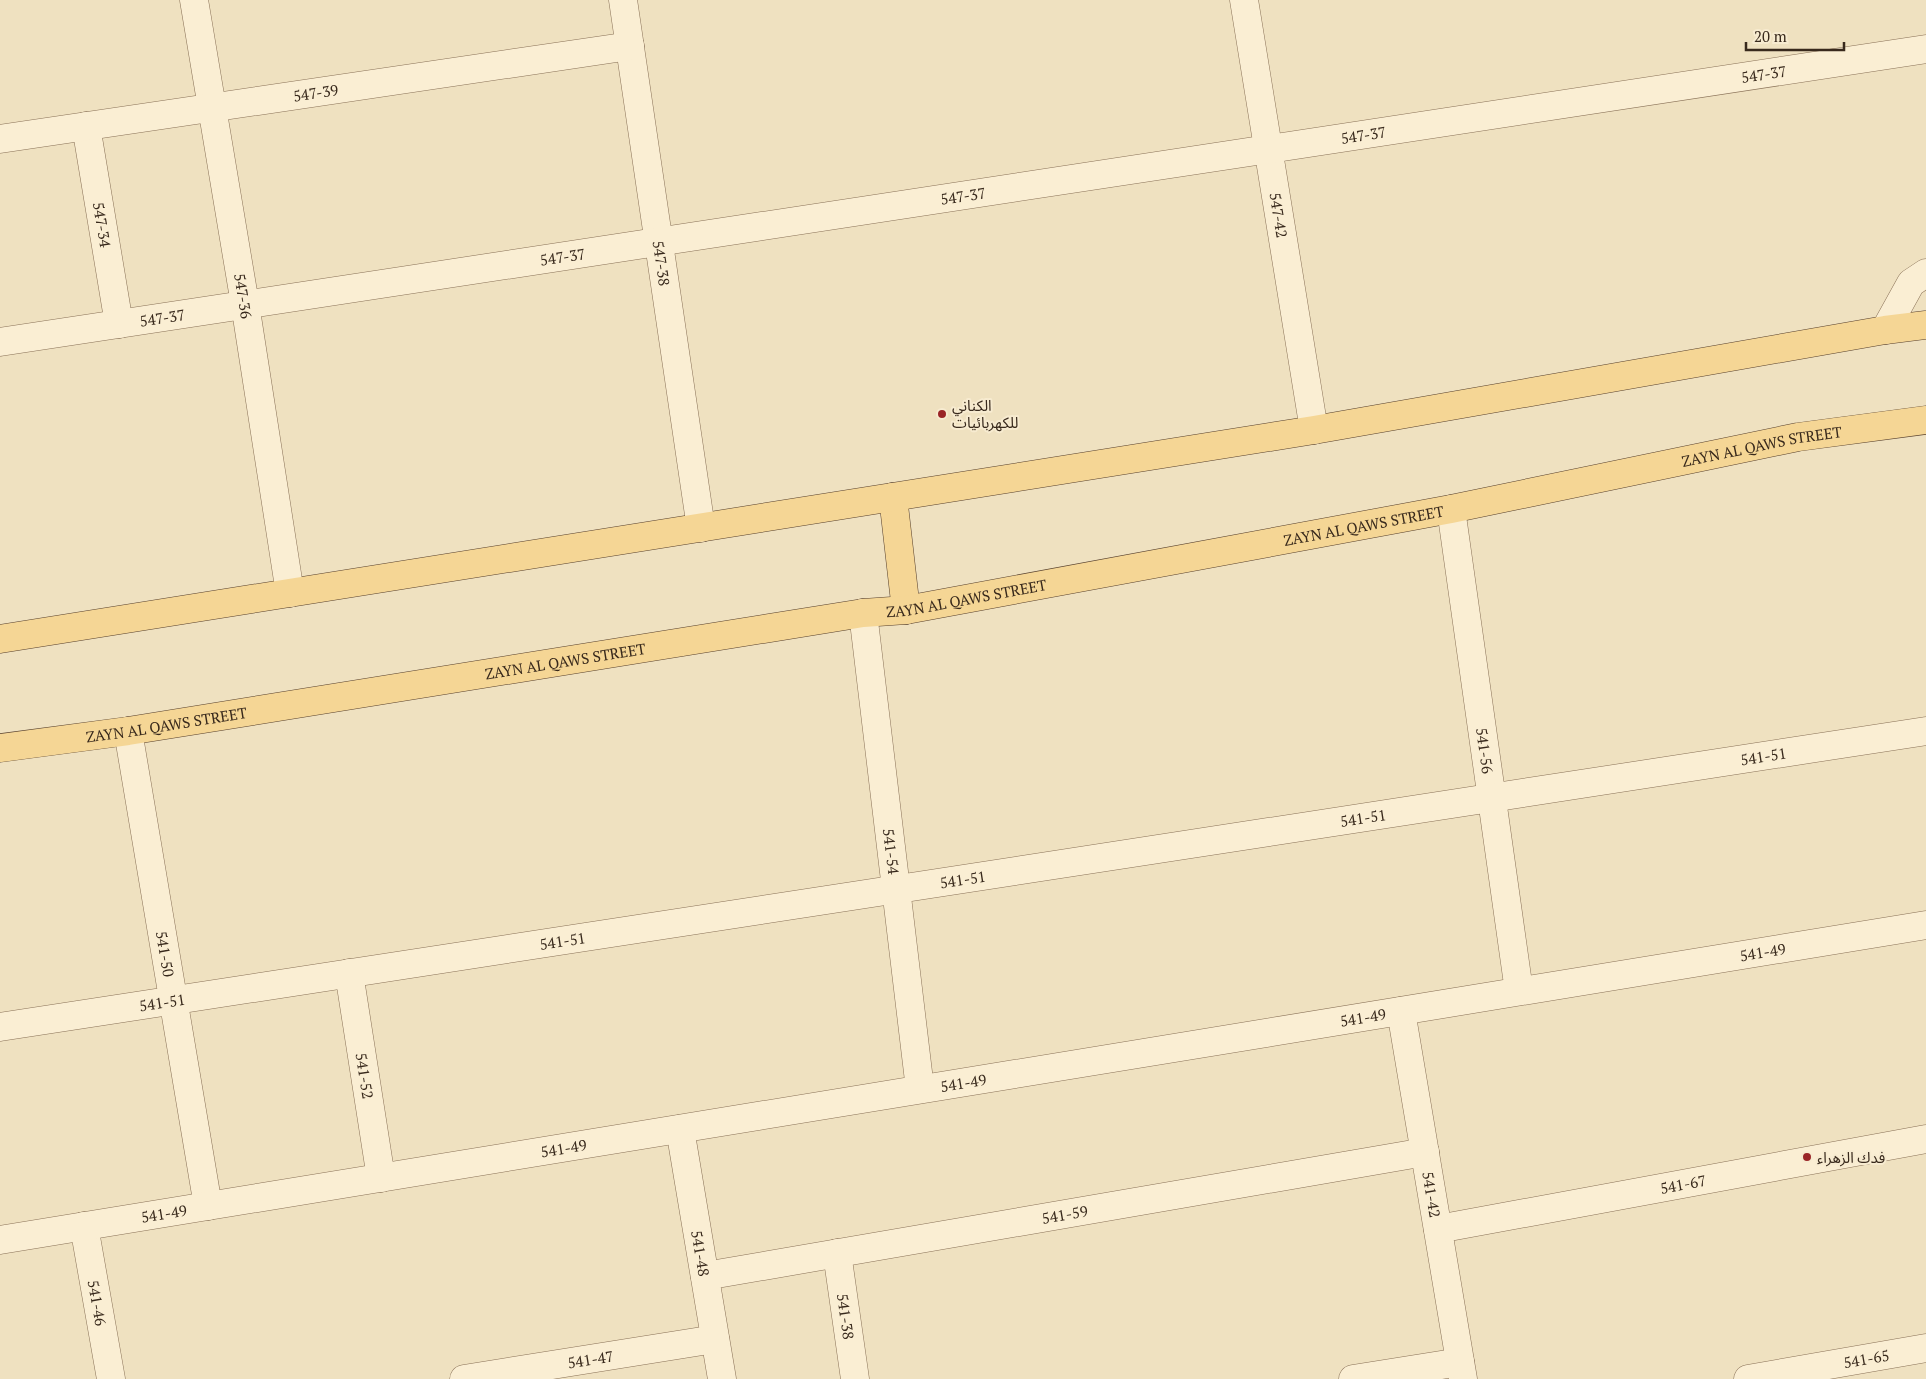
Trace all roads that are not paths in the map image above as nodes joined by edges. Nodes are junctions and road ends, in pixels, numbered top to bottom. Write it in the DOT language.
graph roads {
  1 [pos="194,0"];
  2 [pos="623,0"];
  3 [pos="1244,0"];
  4 [pos="630,46"];
  5 [pos="1926,49"];
  6 [pos="211,108"];
  7 [pos="86,126"];
  8 [pos="0,139"];
  9 [pos="1268,149"];
  10 [pos="658,242"];
  11 [pos="1926,273"];
  12 [pos="245,304"];
  13 [pos="119,324"];
  14 [pos="1926,325"];
  15 [pos="1885,330"];
  16 [pos="0,342"];
  17 [pos="1926,420"];
  18 [pos="1314,430"];
  19 [pos="893,497"];
  20 [pos="1451,509"];
  21 [pos="701,528"];
  22 [pos="290,593"];
  23 [pos="906,610"];
  24 [pos="863,613"];
  25 [pos="0,639"];
  26 [pos="128,731"];
  27 [pos="1926,731"];
  28 [pos="0,748"];
  29 [pos="1491,798"];
  30 [pos="896,889"];
  31 [pos="1926,925"];
  32 [pos="349,973"];
  33 [pos="1519,991"];
  34 [pos="173,1000"];
  35 [pos="1401,1011"];
  36 [pos="0,1027"];
  37 [pos="920,1089"];
  38 [pos="680,1129"];
  39 [pos="1926,1139"];
  40 [pos="1425,1152"];
  41 [pos="381,1178"];
  42 [pos="208,1206"];
  43 [pos="84,1226"];
  44 [pos="1438,1229"];
  45 [pos="0,1240"];
  46 [pos="837,1253"];
  47 [pos="705,1276"];
  48 [pos="715,1340"];
  49 [pos="1926,1348"];
  50 [pos="1462,1371"];
  51 [pos="111,1379"];
  52 [pos="464,1379"];
  53 [pos="722,1379"];
  54 [pos="855,1379"];
  55 [pos="1353,1379"];
  56 [pos="1748,1379"];
  1 -- 6 [label="street, 547-36"];
  2 -- 4 [label="street, 547-38"];
  3 -- 9 [label="street, 547-42"];
  4 -- 6 [label="street, 547-39"];
  4 -- 10 [label="street, 547-38"];
  5 -- 9 [label="street, 547-37"];
  6 -- 7 [label="street, 547-39"];
  6 -- 12 [label="street, 547-36"];
  7 -- 8 [label="street, 547-39"];
  7 -- 13 [label="street, 547-34"];
  9 -- 10 [label="street, 547-37"];
  9 -- 18 [label="street, 547-42"];
  10 -- 12 [label="street, 547-37"];
  10 -- 21 [label="street, 547-38"];
  11 -- 15 [label="street"];
  12 -- 13 [label="street, 547-37"];
  12 -- 22 [label="street, 547-36"];
  13 -- 16 [label="street, 547-37"];
  14 -- 15 [label="main road"];
  15 -- 18 [label="main road"];
  17 -- 20 [label="main road, ZAYN AL QAWS STREET"];
  18 -- 19 [label="main road"];
  19 -- 21 [label="main road"];
  19 -- 23 [label="main road"];
  20 -- 23 [label="main road, ZAYN AL QAWS STREET"];
  20 -- 29 [label="street, 541-56"];
  21 -- 22 [label="main road"];
  22 -- 25 [label="main road"];
  23 -- 24 [label="main road, ZAYN AL QAWS STREET"];
  24 -- 26 [label="main road, ZAYN AL QAWS STREET"];
  24 -- 30 [label="street, 541-54"];
  26 -- 28 [label="main road, ZAYN AL QAWS STREET"];
  26 -- 34 [label="street, 541-50"];
  27 -- 29 [label="street, 541-51"];
  29 -- 30 [label="street, 541-51"];
  29 -- 33 [label="street, 541-56"];
  30 -- 32 [label="street, 541-51"];
  30 -- 37 [label="street, 541-54"];
  31 -- 33 [label="street, 541-49"];
  32 -- 34 [label="street, 541-51"];
  32 -- 41 [label="street, 541-52"];
  33 -- 35 [label="street, 541-49"];
  34 -- 36 [label="street, 541-51"];
  34 -- 42 [label="street, 541-50"];
  35 -- 37 [label="street, 541-49"];
  35 -- 40 [label="street, 541-42"];
  37 -- 38 [label="street, 541-49"];
  38 -- 41 [label="street, 541-49"];
  38 -- 47 [label="street, 541-48"];
  39 -- 44 [label="street, 541-67"];
  40 -- 44 [label="street, 541-42"];
  40 -- 46 [label="street, 541-59"];
  41 -- 42 [label="street, 541-49"];
  42 -- 43 [label="street, 541-49"];
  43 -- 45 [label="street, 541-49"];
  43 -- 51 [label="street, 541-46"];
  44 -- 50 [label="street, 541-42"];
  46 -- 47 [label="street, 541-59"];
  46 -- 54 [label="street, 541-38"];
  47 -- 48 [label="street, 541-48"];
  48 -- 52 [label="street, 541-47"];
  48 -- 53 [label="street, 541-48"];
  49 -- 56 [label="street, 541-65"];
  50 -- 55 [label="street"];
}
